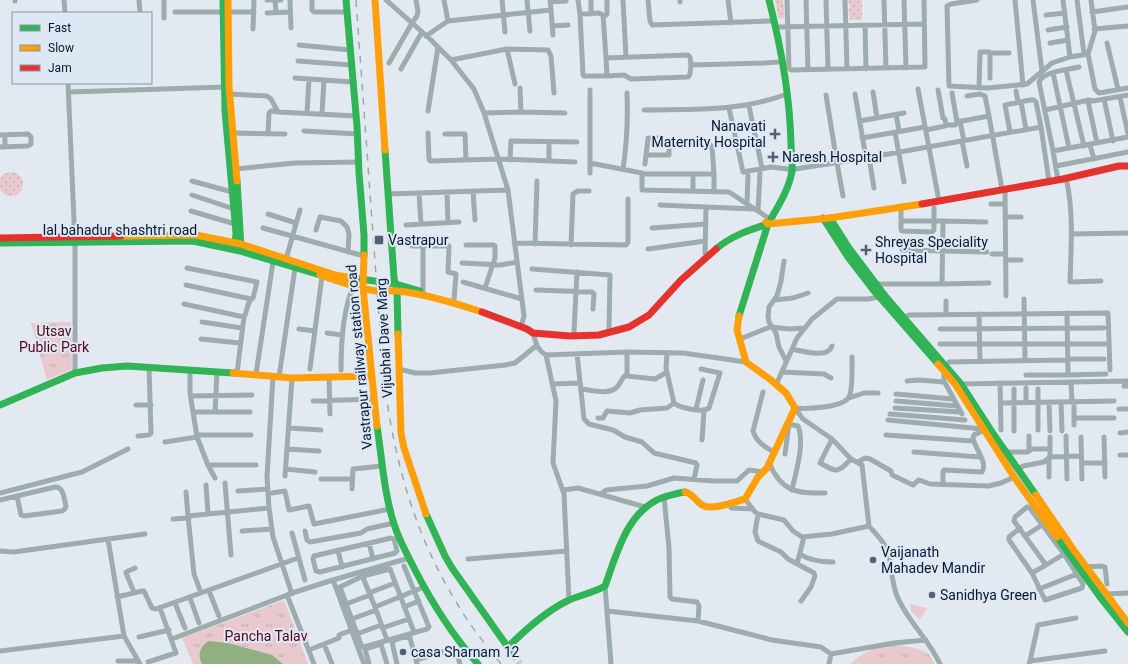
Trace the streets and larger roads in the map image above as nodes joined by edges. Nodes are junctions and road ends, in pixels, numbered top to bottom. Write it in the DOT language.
graph roads {
  1 [pos="64,0"];
  2 [pos="139,0"];
  3 [pos="164,0"];
  4 [pos="223,0"];
  5 [pos="228,0"];
  6 [pos="254,0"];
  7 [pos="267,0"];
  8 [pos="276,0"];
  9 [pos="281,0"];
  10 [pos="290,0"];
  11 [pos="312,0"];
  12 [pos="346,0"];
  13 [pos="374,0"];
  14 [pos="386,0"];
  15 [pos="416,0"];
  16 [pos="444,0"];
  17 [pos="502,0"];
  18 [pos="527,0"];
  19 [pos="578,0"];
  20 [pos="591,0"];
  21 [pos="607,0"];
  22 [pos="623,0"];
  23 [pos="648,0"];
  24 [pos="728,0"];
  25 [pos="765,0"];
  26 [pos="769,0"];
  27 [pos="787,0"];
  28 [pos="806,0"];
  29 [pos="826,0"];
  30 [pos="845,0"];
  31 [pos="884,0"];
  32 [pos="904,0"];
  33 [pos="924,0"];
  34 [pos="977,0"];
  35 [pos="1015,0"];
  36 [pos="1033,0"];
  37 [pos="1063,0"];
  38 [pos="1077,0"];
  39 [pos="1090,0"];
  40 [pos="550,1"];
  41 [pos="566,1"];
  42 [pos="951,2"];
  43 [pos="1128,7"];
  44 [pos="551,10"];
  45 [pos="65,12"];
  46 [pos="140,12"];
  47 [pos="175,12"];
  48 [pos="226,12"];
  49 [pos="254,12"];
  50 [pos="290,12"];
  51 [pos="347,12"];
  52 [pos="528,12"];
  53 [pos="1092,12"];
  54 [pos="267,13"];
  55 [pos="276,13"];
  56 [pos="1065,13"];
  57 [pos="504,14"];
  58 [pos="580,14"];
  59 [pos="591,14"];
  60 [pos="1046,15"];
  61 [pos="604,17"];
  62 [pos="164,18"];
  63 [pos="448,21"];
  64 [pos="773,21"];
  65 [pos="412,23"];
  66 [pos="731,23"];
  67 [pos="924,24"];
  68 [pos="885,25"];
  69 [pos="905,25"];
  70 [pos="552,26"];
  71 [pos="568,26"];
  72 [pos="827,26"];
  73 [pos="845,26"];
  74 [pos="865,26"];
  75 [pos="1128,26"];
  76 [pos="788,27"];
  77 [pos="807,27"];
  78 [pos="1067,27"];
  79 [pos="291,28"];
  80 [pos="253,29"];
  81 [pos="1094,29"];
  82 [pos="1048,30"];
  83 [pos="530,31"];
  84 [pos="505,32"];
  85 [pos="424,34"];
  86 [pos="553,35"];
  87 [pos="1068,40"];
  88 [pos="1050,43"];
  89 [pos="1107,43"];
  90 [pos="299,45"];
  91 [pos="438,47"];
  92 [pos="507,49"];
  93 [pos="350,50"];
  94 [pos="990,53"];
  95 [pos="1009,53"];
  96 [pos="1086,54"];
  97 [pos="626,57"];
  98 [pos="1070,57"];
  99 [pos="606,58"];
  100 [pos="451,60"];
  101 [pos="298,61"];
  102 [pos="778,62"];
  103 [pos="388,63"];
  104 [pos="351,65"];
  105 [pos="691,65"];
  106 [pos="1079,67"];
  107 [pos="400,68"];
  108 [pos="886,68"];
  109 [pos="906,68"];
  110 [pos="847,69"];
  111 [pos="866,69"];
  112 [pos="808,70"];
  113 [pos="828,70"];
  114 [pos="1066,70"];
  115 [pos="1042,71"];
  116 [pos="1053,73"];
  117 [pos="607,76"];
  118 [pos="295,78"];
  119 [pos="990,78"];
  120 [pos="309,79"];
  121 [pos="324,80"];
  122 [pos="352,82"];
  123 [pos="68,84"];
  124 [pos="515,84"];
  125 [pos="1023,85"];
  126 [pos="520,88"];
  127 [pos="918,88"];
  128 [pos="979,88"];
  129 [pos="1128,88"];
  130 [pos="228,89"];
  131 [pos="1118,89"];
  132 [pos="590,90"];
  133 [pos="938,90"];
  134 [pos="1016,91"];
  135 [pos="68,92"];
  136 [pos="873,92"];
  137 [pos="554,93"];
  138 [pos="627,93"];
  139 [pos="855,94"];
  140 [pos="952,94"];
  141 [pos="784,95"];
  142 [pos="826,95"];
  143 [pos="1128,95"];
  144 [pos="967,96"];
  145 [pos="1120,97"];
  146 [pos="1104,99"];
  147 [pos="1088,101"];
  148 [pos="1020,102"];
  149 [pos="1074,104"];
  150 [pos="749,106"];
  151 [pos="1060,107"];
  152 [pos="730,108"];
  153 [pos="644,110"];
  154 [pos="1045,110"];
  155 [pos="428,111"];
  156 [pos="278,112"];
  157 [pos="521,112"];
  158 [pos="307,113"];
  159 [pos="484,113"];
  160 [pos="565,113"];
  161 [pos="904,113"];
  162 [pos="322,114"];
  163 [pos="896,114"];
  164 [pos="1126,115"];
  165 [pos="356,116"];
  166 [pos="989,116"];
  167 [pos="877,118"];
  168 [pos="860,121"];
  169 [pos="958,122"];
  170 [pos="945,126"];
  171 [pos="1041,127"];
  172 [pos="926,128"];
  173 [pos="1026,129"];
  174 [pos="1128,130"];
  175 [pos="304,131"];
  176 [pos="897,132"];
  177 [pos="1010,132"];
  178 [pos="232,133"];
  179 [pos="428,133"];
  180 [pos="268,134"];
  181 [pos="285,134"];
  182 [pos="358,134"];
  183 [pos="444,134"];
  184 [pos="2,135"];
  185 [pos="992,136"];
  186 [pos="1128,137"];
  187 [pos="862,138"];
  188 [pos="963,141"];
  189 [pos="1113,141"];
  190 [pos="549,142"];
  191 [pos="578,142"];
  192 [pos="1097,143"];
  193 [pos="669,144"];
  194 [pos="1090,144"];
  195 [pos="1084,146"];
  196 [pos="2,147"];
  197 [pos="929,147"];
  198 [pos="1068,148"];
  199 [pos="1054,151"];
  200 [pos="898,152"];
  201 [pos="1128,152"];
  202 [pos="646,155"];
  203 [pos="867,158"];
  204 [pos="1094,158"];
  205 [pos="499,159"];
  206 [pos="466,160"];
  207 [pos="510,160"];
  208 [pos="549,161"];
  209 [pos="359,162"];
  210 [pos="576,162"];
  211 [pos="590,163"];
  212 [pos="836,163"];
  213 [pos="645,164"];
  214 [pos="967,166"];
  215 [pos="1056,166"];
  216 [pos="1128,166"];
  217 [pos="235,169"];
  218 [pos="623,169"];
  219 [pos="789,170"];
  220 [pos="761,171"];
  221 [pos="590,173"];
  222 [pos="642,174"];
  223 [pos="693,174"];
  224 [pos="714,174"];
  225 [pos="748,175"];
  226 [pos="1066,178"];
  227 [pos="1058,180"];
  228 [pos="192,181"];
  229 [pos="538,181"];
  230 [pos="1049,181"];
  231 [pos="904,182"];
  232 [pos="874,188"];
  233 [pos="1003,189"];
  234 [pos="508,190"];
  235 [pos="473,191"];
  236 [pos="589,191"];
  237 [pos="693,191"];
  238 [pos="232,192"];
  239 [pos="447,192"];
  240 [pos="714,192"];
  241 [pos="419,193"];
  242 [pos="388,194"];
  243 [pos="192,195"];
  244 [pos="843,196"];
  245 [pos="628,199"];
  246 [pos="939,201"];
  247 [pos="746,204"];
  248 [pos="990,204"];
  249 [pos="1005,204"];
  250 [pos="660,205"];
  251 [pos="706,206"];
  252 [pos="901,206"];
  253 [pos="934,208"];
  254 [pos="234,209"];
  255 [pos="300,210"];
  256 [pos="756,210"];
  257 [pos="191,211"];
  258 [pos="268,214"];
  259 [pos="1005,217"];
  260 [pos="1021,217"];
  261 [pos="827,218"];
  262 [pos="475,220"];
  263 [pos="902,220"];
  264 [pos="767,221"];
  265 [pos="934,221"];
  266 [pos="943,221"];
  267 [pos="459,222"];
  268 [pos="986,222"];
  269 [pos="296,223"];
  270 [pos="448,223"];
  271 [pos="235,224"];
  272 [pos="421,224"];
  273 [pos="706,224"];
  274 [pos="406,225"];
  275 [pos="263,228"];
  276 [pos="652,228"];
  277 [pos="316,230"];
  278 [pos="1128,233"];
  279 [pos="1072,234"];
  280 [pos="292,237"];
  281 [pos="0,238"];
  282 [pos="75,240"];
  283 [pos="705,241"];
  284 [pos="0,243"];
  285 [pos="514,244"];
  286 [pos="535,244"];
  287 [pos="466,245"];
  288 [pos="571,245"];
  289 [pos="412,246"];
  290 [pos="423,246"];
  291 [pos="238,247"];
  292 [pos="648,249"];
  293 [pos="902,250"];
  294 [pos="943,251"];
  295 [pos="348,252"];
  296 [pos="705,253"];
  297 [pos="364,256"];
  298 [pos="1005,257"];
  299 [pos="286,259"];
  300 [pos="1021,260"];
  301 [pos="784,261"];
  302 [pos="273,262"];
  303 [pos="517,262"];
  304 [pos="462,263"];
  305 [pos="493,265"];
  306 [pos="187,268"];
  307 [pos="295,268"];
  308 [pos="532,269"];
  309 [pos="577,272"];
  310 [pos="322,276"];
  311 [pos="363,280"];
  312 [pos="1101,281"];
  313 [pos="463,282"];
  314 [pos="989,283"];
  315 [pos="876,284"];
  316 [pos="942,284"];
  317 [pos="186,285"];
  318 [pos="354,285"];
  319 [pos="363,288"];
  320 [pos="396,288"];
  321 [pos="485,288"];
  322 [pos="536,290"];
  323 [pos="423,292"];
  324 [pos="576,292"];
  325 [pos="808,293"];
  326 [pos="1006,296"];
  327 [pos="879,297"];
  328 [pos="1024,298"];
  329 [pos="251,299"];
  330 [pos="522,299"];
  331 [pos="454,300"];
  332 [pos="775,300"];
  333 [pos="946,301"];
  334 [pos="184,304"];
  335 [pos="593,309"];
  336 [pos="1024,313"];
  337 [pos="1067,313"];
  338 [pos="946,314"];
  339 [pos="979,314"];
  340 [pos="244,317"];
  341 [pos="903,318"];
  342 [pos="202,322"];
  343 [pos="522,325"];
  344 [pos="772,327"];
  345 [pos="242,328"];
  346 [pos="804,328"];
  347 [pos="1067,328"];
  348 [pos="1104,328"];
  349 [pos="299,329"];
  350 [pos="609,329"];
  351 [pos="940,329"];
  352 [pos="1024,329"];
  353 [pos="979,330"];
  354 [pos="315,331"];
  355 [pos="574,332"];
  356 [pos="327,333"];
  357 [pos="533,333"];
  358 [pos="342,335"];
  359 [pos="201,339"];
  360 [pos="740,339"];
  361 [pos="240,343"];
  362 [pos="940,344"];
  363 [pos="980,344"];
  364 [pos="1024,344"];
  365 [pos="1068,344"];
  366 [pos="1105,344"];
  367 [pos="536,346"];
  368 [pos="832,346"];
  369 [pos="792,349"];
  370 [pos="627,352"];
  371 [pos="667,353"];
  372 [pos="577,354"];
  373 [pos="546,355"];
  374 [pos="852,357"];
  375 [pos="1068,359"];
  376 [pos="1104,359"];
  377 [pos="1025,360"];
  378 [pos="786,361"];
  379 [pos="980,361"];
  380 [pos="746,362"];
  381 [pos="949,362"];
  382 [pos="149,367"];
  383 [pos="310,369"];
  384 [pos="399,369"];
  385 [pos="701,369"];
  386 [pos="341,370"];
  387 [pos="190,371"];
  388 [pos="944,371"];
  389 [pos="217,372"];
  390 [pos="667,372"];
  391 [pos="782,372"];
  392 [pos="76,373"];
  393 [pos="236,374"];
  394 [pos="256,374"];
  395 [pos="626,375"];
  396 [pos="1026,375"];
  397 [pos="1068,375"];
  398 [pos="372,376"];
  399 [pos="276,377"];
  400 [pos="329,377"];
  401 [pos="292,378"];
  402 [pos="832,378"];
  403 [pos="703,380"];
  404 [pos="1128,380"];
  405 [pos="907,381"];
  406 [pos="944,382"];
  407 [pos="1071,382"];
  408 [pos="580,383"];
  409 [pos="1000,383"];
  410 [pos="553,384"];
  411 [pos="958,384"];
  412 [pos="972,384"];
  413 [pos="776,385"];
  414 [pos="1026,388"];
  415 [pos="581,389"];
  416 [pos="1014,389"];
  417 [pos="1038,389"];
  418 [pos="763,392"];
  419 [pos="878,393"];
  420 [pos="896,394"];
  421 [pos="252,395"];
  422 [pos="965,395"];
  423 [pos="191,396"];
  424 [pos="216,396"];
  425 [pos="849,398"];
  426 [pos="365,399"];
  427 [pos="374,399"];
  428 [pos="953,399"];
  429 [pos="330,400"];
  430 [pos="313,401"];
  431 [pos="896,401"];
  432 [pos="1114,401"];
  433 [pos="1049,402"];
  434 [pos="1061,402"];
  435 [pos="1073,402"];
  436 [pos="674,403"];
  437 [pos="1014,403"];
  438 [pos="1026,403"];
  439 [pos="1038,403"];
  440 [pos="1001,404"];
  441 [pos="0,405"];
  442 [pos="136,405"];
  443 [pos="151,405"];
  444 [pos="957,406"];
  445 [pos="795,408"];
  446 [pos="895,408"];
  447 [pos="696,409"];
  448 [pos="1119,409"];
  449 [pos="1128,409"];
  450 [pos="704,411"];
  451 [pos="193,412"];
  452 [pos="215,412"];
  453 [pos="250,412"];
  454 [pos="961,412"];
  455 [pos="365,413"];
  456 [pos="330,414"];
  457 [pos="890,414"];
  458 [pos="598,418"];
  459 [pos="1074,418"];
  460 [pos="1114,418"];
  461 [pos="888,420"];
  462 [pos="965,420"];
  463 [pos="789,424"];
  464 [pos="1074,425"];
  465 [pos="970,427"];
  466 [pos="289,428"];
  467 [pos="321,430"];
  468 [pos="983,430"];
  469 [pos="1001,430"];
  470 [pos="1038,430"];
  471 [pos="1014,431"];
  472 [pos="1050,431"];
  473 [pos="1062,431"];
  474 [pos="1128,432"];
  475 [pos="1120,433"];
  476 [pos="886,434"];
  477 [pos="251,435"];
  478 [pos="138,436"];
  479 [pos="197,436"];
  480 [pos="1029,436"];
  481 [pos="1066,436"];
  482 [pos="1050,437"];
  483 [pos="1081,437"];
  484 [pos="1104,437"];
  485 [pos="832,439"];
  486 [pos="702,440"];
  487 [pos="973,441"];
  488 [pos="164,442"];
  489 [pos="1050,448"];
  490 [pos="128,449"];
  491 [pos="287,449"];
  492 [pos="319,451"];
  493 [pos="1029,451"];
  494 [pos="775,452"];
  495 [pos="914,452"];
  496 [pos="1006,452"];
  497 [pos="785,454"];
  498 [pos="1120,455"];
  499 [pos="1128,455"];
  500 [pos="1082,456"];
  501 [pos="980,457"];
  502 [pos="1050,457"];
  503 [pos="1066,457"];
  504 [pos="851,459"];
  505 [pos="858,462"];
  506 [pos="769,463"];
  507 [pos="1082,463"];
  508 [pos="1105,463"];
  509 [pos="208,465"];
  510 [pos="256,466"];
  511 [pos="382,466"];
  512 [pos="286,469"];
  513 [pos="315,472"];
  514 [pos="763,472"];
  515 [pos="1015,474"];
  516 [pos="285,476"];
  517 [pos="1049,477"];
  518 [pos="1105,477"];
  519 [pos="214,478"];
  520 [pos="321,479"];
  521 [pos="352,479"];
  522 [pos="694,479"];
  523 [pos="1067,479"];
  524 [pos="1082,479"];
  525 [pos="225,483"];
  526 [pos="943,483"];
  527 [pos="206,485"];
  528 [pos="268,489"];
  529 [pos="352,489"];
  530 [pos="563,490"];
  531 [pos="792,490"];
  532 [pos="238,491"];
  533 [pos="186,492"];
  534 [pos="0,493"];
  535 [pos="272,493"];
  536 [pos="825,493"];
  537 [pos="600,494"];
  538 [pos="17,496"];
  539 [pos="664,497"];
  540 [pos="745,499"];
  541 [pos="0,500"];
  542 [pos="644,507"];
  543 [pos="269,508"];
  544 [pos="731,508"];
  545 [pos="390,509"];
  546 [pos="753,509"];
  547 [pos="227,513"];
  548 [pos="208,514"];
  549 [pos="758,514"];
  550 [pos="188,517"];
  551 [pos="173,519"];
  552 [pos="394,522"];
  553 [pos="1042,525"];
  554 [pos="869,526"];
  555 [pos="1020,528"];
  556 [pos="272,529"];
  557 [pos="242,531"];
  558 [pos="305,531"];
  559 [pos="292,533"];
  560 [pos="145,534"];
  561 [pos="1025,536"];
  562 [pos="804,537"];
  563 [pos="108,539"];
  564 [pos="369,543"];
  565 [pos="338,550"];
  566 [pos="0,551"];
  567 [pos="567,552"];
  568 [pos="1065,553"];
  569 [pos="800,554"];
  570 [pos="231,555"];
  571 [pos="298,558"];
  572 [pos="409,558"];
  573 [pos="373,559"];
  574 [pos="468,559"];
  575 [pos="833,562"];
  576 [pos="353,564"];
  577 [pos="797,564"];
  578 [pos="281,565"];
  579 [pos="1046,565"];
  580 [pos="404,566"];
  581 [pos="342,567"];
  582 [pos="1086,567"];
  583 [pos="135,568"];
  584 [pos="1032,573"];
  585 [pos="360,574"];
  586 [pos="1076,574"];
  587 [pos="306,580"];
  588 [pos="334,580"];
  589 [pos="395,583"];
  590 [pos="1107,584"];
  591 [pos="605,586"];
  592 [pos="424,587"];
  593 [pos="1039,588"];
  594 [pos="209,591"];
  595 [pos="415,591"];
  596 [pos="134,592"];
  597 [pos="1128,593"];
  598 [pos="201,594"];
  599 [pos="290,594"];
  600 [pos="370,594"];
  601 [pos="1106,594"];
  602 [pos="400,596"];
  603 [pos="117,597"];
  604 [pos="190,598"];
  605 [pos="569,600"];
  606 [pos="419,601"];
  607 [pos="801,601"];
  608 [pos="175,603"];
  609 [pos="346,604"];
  610 [pos="404,607"];
  611 [pos="160,608"];
  612 [pos="375,608"];
  613 [pos="607,611"];
  614 [pos="219,616"];
  615 [pos="1076,618"];
  616 [pos="352,619"];
  617 [pos="409,619"];
  618 [pos="698,621"];
  619 [pos="199,623"];
  620 [pos="1128,623"];
  621 [pos="382,626"];
  622 [pos="185,628"];
  623 [pos="169,630"];
  624 [pos="352,630"];
  625 [pos="414,632"];
  626 [pos="1128,632"];
  627 [pos="357,634"];
  628 [pos="124,636"];
  629 [pos="139,637"];
  630 [pos="172,639"];
  631 [pos="387,640"];
  632 [pos="926,640"];
  633 [pos="324,644"];
  634 [pos="309,650"];
  635 [pos="0,651"];
  636 [pos="1105,651"];
  637 [pos="831,654"];
  638 [pos="118,661"];
  639 [pos="137,662"];
  640 [pos="148,662"];
  641 [pos="416,662"];
  642 [pos="1030,662"];
  643 [pos="314,664"];
  644 [pos="332,664"];
  645 [pos="364,664"];
  646 [pos="369,664"];
  647 [pos="387,664"];
  648 [pos="397,664"];
  649 [pos="460,664"];
  650 [pos="477,664"];
  651 [pos="611,664"];
  652 [pos="830,664"];
  653 [pos="940,664"];
  1 -- 45 [label="street"];
  2 -- 46 [label="street"];
  3 -- 62 [label="street"];
  4 -- 48 [label="street"];
  5 -- 48 [label="street"];
  6 -- 49 [label="street"];
  7 -- 8 [label="street"];
  8 -- 9 [label="street"];
  8 -- 55 [label="street"];
  10 -- 50 [label="street"];
  11 -- 51 [label="street"];
  12 -- 51 [label="street, Vastrapur railway station road"];
  13 -- 242 [label="street, Vijubhai Dave Marg"];
  14 -- 65 [label="street"];
  15 -- 65 [label="street"];
  16 -- 63 [label="street"];
  17 -- 57 [label="street"];
  18 -- 52 [label="street"];
  19 -- 58 [label="street"];
  20 -- 59 [label="street"];
  21 -- 61 [label="street"];
  22 -- 97 [label="street"];
  23 -- 66 [label="street"];
  24 -- 66 [label="street"];
  25 -- 64 [label="street"];
  26 -- 64 [label="street"];
  27 -- 76 [label="street"];
  28 -- 77 [label="street"];
  29 -- 72 [label="street"];
  30 -- 73 [label="street"];
  31 -- 68 [label="street"];
  32 -- 69 [label="street"];
  33 -- 67 [label="street"];
  34 -- 42 [label="street"];
  35 -- 125 [label="street"];
  36 -- 115 [label="street"];
  37 -- 56 [label="street"];
  38 -- 96 [label="street"];
  39 -- 53 [label="street"];
  40 -- 41 [label="street"];
  40 -- 44 [label="street"];
  42 -- 128 [label="street"];
  43 -- 53 [label="street"];
  44 -- 52 [label="street"];
  44 -- 70 [label="street"];
  47 -- 48 [label="street"];
  48 -- 49 [label="street"];
  48 -- 130 [label="street"];
  49 -- 80 [label="street"];
  50 -- 55 [label="street"];
  50 -- 79 [label="street"];
  51 -- 93 [label="street, Vastrapur railway station road"];
  52 -- 57 [label="street"];
  52 -- 83 [label="street"];
  53 -- 81 [label="street"];
  54 -- 55 [label="street"];
  56 -- 60 [label="street"];
  56 -- 78 [label="street"];
  57 -- 63 [label="street"];
  57 -- 84 [label="street"];
  58 -- 59 [label="street"];
  58 -- 117 [label="street"];
  59 -- 61 [label="street"];
  61 -- 99 [label="street"];
  63 -- 85 [label="street"];
  64 -- 66 [label="street"];
  64 -- 76 [label="street"];
  64 -- 102 [label="street"];
  64 -- 219 [label="street"];
  65 -- 85 [label="street"];
  65 -- 103 [label="street"];
  67 -- 69 [label="street"];
  67 -- 109 [label="street"];
  68 -- 69 [label="street"];
  68 -- 74 [label="street"];
  68 -- 108 [label="street"];
  69 -- 109 [label="street"];
  70 -- 71 [label="street"];
  70 -- 86 [label="street"];
  72 -- 73 [label="street"];
  72 -- 77 [label="street"];
  72 -- 113 [label="street"];
  73 -- 74 [label="street"];
  73 -- 110 [label="street"];
  74 -- 111 [label="street"];
  75 -- 81 [label="street"];
  76 -- 77 [label="street"];
  76 -- 112 [label="street"];
  77 -- 112 [label="street"];
  78 -- 82 [label="street"];
  78 -- 87 [label="street"];
  81 -- 96 [label="street"];
  85 -- 91 [label="street"];
  85 -- 107 [label="street"];
  87 -- 88 [label="street"];
  87 -- 98 [label="street"];
  89 -- 131 [label="street"];
  90 -- 93 [label="street"];
  91 -- 100 [label="street"];
  91 -- 155 [label="street"];
  92 -- 100 [label="street"];
  92 -- 124 [label="street"];
  92 -- 137 [label="street"];
  93 -- 104 [label="street, Vastrapur railway station road"];
  94 -- 95 [label="street"];
  94 -- 119 [label="street"];
  94 -- 128 [label="street"];
  96 -- 98 [label="street"];
  96 -- 131 [label="street"];
  97 -- 99 [label="street"];
  97 -- 105 [label="street"];
  98 -- 115 [label="street"];
  99 -- 117 [label="street"];
  100 -- 159 [label="street"];
  101 -- 104 [label="street"];
  102 -- 105 [label="street"];
  102 -- 141 [label="street"];
  104 -- 122 [label="street, Vastrapur railway station road"];
  105 -- 117 [label="street"];
  106 -- 114 [label="street"];
  108 -- 109 [label="street"];
  108 -- 111 [label="street"];
  110 -- 111 [label="street"];
  110 -- 113 [label="street"];
  112 -- 113 [label="street"];
  114 -- 116 [label="street"];
  114 -- 149 [label="street"];
  115 -- 125 [label="street"];
  116 -- 151 [label="street"];
  116 -- 154 [label="street"];
  118 -- 120 [label="street"];
  120 -- 121 [label="street"];
  120 -- 158 [label="street"];
  121 -- 122 [label="street"];
  121 -- 162 [label="street"];
  122 -- 165 [label="street, Vastrapur railway station road"];
  123 -- 135 [label="street"];
  125 -- 128 [label="street"];
  126 -- 157 [label="street"];
  127 -- 172 [label="street"];
  129 -- 131 [label="street"];
  130 -- 135 [label="street"];
  130 -- 156 [label="street"];
  130 -- 178 [label="street"];
  130 -- 238 [label="street"];
  132 -- 211 [label="street"];
  133 -- 169 [label="street"];
  134 -- 148 [label="street"];
  135 -- 282 [label="street"];
  136 -- 167 [label="street"];
  138 -- 218 [label="street"];
  139 -- 168 [label="street"];
  140 -- 169 [label="street"];
  141 -- 150 [label="street"];
  141 -- 219 [label="street"];
  142 -- 212 [label="street"];
  143 -- 145 [label="street"];
  144 -- 166 [label="street"];
  145 -- 146 [label="street"];
  145 -- 164 [label="street"];
  146 -- 147 [label="street"];
  146 -- 189 [label="street"];
  147 -- 149 [label="street"];
  147 -- 192 [label="street"];
  148 -- 171 [label="street"];
  148 -- 173 [label="street"];
  148 -- 177 [label="street"];
  149 -- 151 [label="street"];
  149 -- 195 [label="street"];
  150 -- 152 [label="street"];
  150 -- 220 [label="street"];
  151 -- 154 [label="street"];
  151 -- 198 [label="street"];
  152 -- 153 [label="street"];
  152 -- 220 [label="street"];
  154 -- 199 [label="street"];
  156 -- 158 [label="street"];
  156 -- 180 [label="street"];
  157 -- 159 [label="street"];
  157 -- 160 [label="street"];
  158 -- 162 [label="street"];
  159 -- 205 [label="street"];
  161 -- 163 [label="street"];
  162 -- 165 [label="street"];
  163 -- 167 [label="street"];
  163 -- 176 [label="street"];
  164 -- 174 [label="street"];
  165 -- 182 [label="street, Vastrapur railway station road"];
  166 -- 169 [label="street"];
  166 -- 185 [label="street"];
  167 -- 168 [label="street"];
  168 -- 187 [label="street"];
  169 -- 188 [label="street"];
  170 -- 172 [label="street"];
  171 -- 173 [label="street"];
  171 -- 230 [label="street"];
  172 -- 176 [label="street"];
  172 -- 197 [label="street"];
  173 -- 177 [label="street"];
  175 -- 182 [label="street"];
  176 -- 187 [label="street"];
  176 -- 200 [label="street"];
  177 -- 185 [label="street"];
  178 -- 180 [label="street"];
  178 -- 217 [label="street"];
  179 -- 206 [label="street"];
  180 -- 181 [label="street"];
  182 -- 209 [label="street, Vastrapur railway station road"];
  183 -- 206 [label="street"];
  184 -- 196 [label="street"];
  184 -- 196 [label="street"];
  185 -- 188 [label="street"];
  185 -- 233 [label="street"];
  186 -- 189 [label="street"];
  187 -- 203 [label="street"];
  188 -- 197 [label="street"];
  188 -- 214 [label="street"];
  189 -- 192 [label="street"];
  190 -- 191 [label="street"];
  190 -- 207 [label="street"];
  190 -- 208 [label="street"];
  192 -- 194 [label="street"];
  193 -- 202 [label="street"];
  193 -- 202 [label="street"];
  193 -- 224 [label="street"];
  194 -- 195 [label="street"];
  194 -- 204 [label="street"];
  195 -- 198 [label="street"];
  197 -- 200 [label="street"];
  197 -- 246 [label="street"];
  198 -- 199 [label="street"];
  199 -- 215 [label="street"];
  200 -- 203 [label="street"];
  200 -- 231 [label="street"];
  201 -- 204 [label="street"];
  202 -- 213 [label="street"];
  203 -- 212 [label="street"];
  203 -- 232 [label="street"];
  204 -- 215 [label="street"];
  205 -- 206 [label="street"];
  205 -- 207 [label="street"];
  205 -- 234 [label="street"];
  207 -- 208 [label="street"];
  208 -- 210 [label="street"];
  209 -- 217 [label="street"];
  209 -- 297 [label="street, Vastrapur railway station road"];
  211 -- 218 [label="street"];
  211 -- 221 [label="street"];
  212 -- 219 [label="street"];
  212 -- 244 [label="street"];
  215 -- 227 [label="street"];
  216 -- 226 [label="street"];
  217 -- 291 [label="street"];
  218 -- 222 [label="street"];
  219 -- 220 [label="street"];
  219 -- 264 [label="street"];
  220 -- 256 [label="street"];
  222 -- 223 [label="street"];
  222 -- 237 [label="street"];
  223 -- 224 [label="street"];
  223 -- 237 [label="street"];
  224 -- 240 [label="street"];
  225 -- 247 [label="street"];
  226 -- 227 [label="street"];
  226 -- 279 [label="street"];
  227 -- 230 [label="street"];
  228 -- 238 [label="street"];
  229 -- 286 [label="street"];
  230 -- 233 [label="street"];
  233 -- 246 [label="street"];
  233 -- 249 [label="street"];
  234 -- 235 [label="street"];
  234 -- 285 [label="street"];
  235 -- 239 [label="street"];
  235 -- 262 [label="street"];
  236 -- 288 [label="street"];
  237 -- 240 [label="street"];
  238 -- 254 [label="street"];
  239 -- 241 [label="street"];
  239 -- 270 [label="street"];
  240 -- 247 [label="street"];
  241 -- 242 [label="street"];
  241 -- 272 [label="street"];
  242 -- 320 [label="street, Vijubhai Dave Marg"];
  243 -- 254 [label="street"];
  245 -- 288 [label="street"];
  246 -- 252 [label="street"];
  247 -- 256 [label="street"];
  248 -- 249 [label="street"];
  249 -- 259 [label="street"];
  250 -- 251 [label="street"];
  251 -- 256 [label="street"];
  251 -- 273 [label="street"];
  252 -- 261 [label="street"];
  252 -- 263 [label="street"];
  253 -- 265 [label="street"];
  254 -- 271 [label="street"];
  255 -- 269 [label="street"];
  256 -- 264 [label="street"];
  257 -- 271 [label="street"];
  258 -- 269 [label="street"];
  259 -- 260 [label="street"];
  259 -- 298 [label="street"];
  261 -- 264 [label="street"];
  261 -- 315 [label="street"];
  261 -- 327 [label="street"];
  263 -- 265 [label="street"];
  263 -- 265 [label="street"];
  264 -- 296 [label="street"];
  264 -- 357 [label="street"];
  264 -- 360 [label="street"];
  265 -- 266 [label="street"];
  266 -- 268 [label="street"];
  266 -- 294 [label="street"];
  267 -- 270 [label="street"];
  269 -- 280 [label="street"];
  270 -- 272 [label="street"];
  271 -- 291 [label="street"];
  272 -- 274 [label="street"];
  273 -- 276 [label="street"];
  273 -- 283 [label="street"];
  275 -- 280 [label="street"];
  277 -- 295 [label="street"];
  278 -- 279 [label="street"];
  279 -- 312 [label="street"];
  280 -- 295 [label="street"];
  280 -- 299 [label="street"];
  281 -- 282 [label="street"];
  282 -- 284 [label="street, lal bahadur shashtri road"];
  282 -- 291 [label="street, lal bahadur shashtri road"];
  282 -- 392 [label="street"];
  283 -- 292 [label="street"];
  283 -- 296 [label="street"];
  285 -- 286 [label="street"];
  285 -- 303 [label="street"];
  286 -- 288 [label="street"];
  287 -- 305 [label="street"];
  289 -- 290 [label="street"];
  290 -- 323 [label="street"];
  290 -- 331 [label="street"];
  291 -- 299 [label="street"];
  291 -- 302 [label="street"];
  293 -- 294 [label="street"];
  294 -- 298 [label="street"];
  294 -- 316 [label="street"];
  295 -- 297 [label="street"];
  296 -- 350 [label="street"];
  297 -- 311 [label="street, Vastrapur railway station road"];
  298 -- 300 [label="street"];
  298 -- 326 [label="street"];
  299 -- 311 [label="street"];
  301 -- 332 [label="street"];
  302 -- 307 [label="street"];
  302 -- 394 [label="street"];
  303 -- 305 [label="street"];
  303 -- 330 [label="street"];
  304 -- 305 [label="street"];
  305 -- 321 [label="street"];
  306 -- 329 [label="street"];
  307 -- 310 [label="street"];
  307 -- 399 [label="street"];
  308 -- 309 [label="street"];
  309 -- 324 [label="street"];
  309 -- 350 [label="street"];
  310 -- 318 [label="street"];
  310 -- 354 [label="street"];
  311 -- 319 [label="street, Vastrapur railway station road"];
  311 -- 320 [label="street"];
  313 -- 321 [label="street"];
  314 -- 316 [label="street"];
  315 -- 316 [label="street"];
  315 -- 341 [label="street"];
  317 -- 329 [label="street"];
  318 -- 319 [label="street"];
  318 -- 358 [label="street"];
  319 -- 320 [label="street"];
  319 -- 398 [label="street, Vastrapur railway station road"];
  320 -- 323 [label="street"];
  320 -- 343 [label="street"];
  320 -- 384 [label="street, Vijubhai Dave Marg"];
  321 -- 330 [label="street"];
  322 -- 324 [label="street"];
  323 -- 331 [label="street"];
  324 -- 335 [label="street"];
  324 -- 355 [label="street"];
  325 -- 332 [label="street"];
  327 -- 346 [label="street"];
  327 -- 388 [label="street"];
  328 -- 336 [label="street"];
  329 -- 340 [label="street"];
  330 -- 343 [label="street"];
  331 -- 343 [label="street"];
  332 -- 344 [label="street"];
  333 -- 338 [label="street"];
  334 -- 340 [label="street"];
  336 -- 337 [label="street"];
  336 -- 339 [label="street"];
  336 -- 352 [label="street"];
  337 -- 347 [label="street"];
  337 -- 397 [label="street"];
  338 -- 339 [label="street"];
  338 -- 341 [label="street"];
  339 -- 353 [label="street"];
  340 -- 345 [label="street"];
  341 -- 411 [label="street"];
  342 -- 345 [label="street"];
  343 -- 355 [label="street"];
  343 -- 357 [label="street"];
  344 -- 346 [label="street"];
  344 -- 360 [label="street"];
  344 -- 378 [label="street"];
  345 -- 361 [label="street"];
  346 -- 369 [label="street"];
  347 -- 348 [label="street"];
  347 -- 352 [label="street"];
  347 -- 365 [label="street"];
  349 -- 354 [label="street"];
  350 -- 355 [label="street"];
  351 -- 353 [label="street"];
  352 -- 353 [label="street"];
  352 -- 364 [label="street"];
  353 -- 363 [label="street"];
  354 -- 383 [label="street"];
  356 -- 358 [label="street"];
  357 -- 367 [label="street"];
  358 -- 386 [label="street"];
  359 -- 361 [label="street"];
  360 -- 380 [label="street"];
  361 -- 393 [label="street"];
  362 -- 363 [label="street"];
  363 -- 364 [label="street"];
  363 -- 379 [label="street"];
  364 -- 365 [label="street"];
  364 -- 377 [label="street"];
  365 -- 366 [label="street"];
  365 -- 375 [label="street"];
  367 -- 373 [label="street"];
  367 -- 384 [label="street"];
  368 -- 369 [label="street"];
  369 -- 378 [label="street"];
  370 -- 371 [label="street"];
  370 -- 372 [label="street"];
  370 -- 395 [label="street"];
  371 -- 380 [label="street"];
  371 -- 390 [label="street"];
  372 -- 373 [label="street"];
  372 -- 408 [label="street"];
  373 -- 410 [label="street"];
  374 -- 425 [label="street"];
  375 -- 376 [label="street"];
  375 -- 377 [label="street"];
  375 -- 397 [label="street"];
  377 -- 379 [label="street"];
  378 -- 391 [label="street"];
  379 -- 381 [label="street"];
  380 -- 413 [label="street"];
  382 -- 387 [label="street"];
  382 -- 392 [label="street"];
  382 -- 443 [label="street"];
  384 -- 605 [label="street, Vijubhai Dave Marg"];
  385 -- 450 [label="street"];
  387 -- 389 [label="street"];
  387 -- 423 [label="street"];
  388 -- 406 [label="street"];
  388 -- 411 [label="street"];
  389 -- 393 [label="street"];
  389 -- 424 [label="street"];
  390 -- 395 [label="street"];
  390 -- 436 [label="street"];
  391 -- 402 [label="street"];
  391 -- 413 [label="street"];
  392 -- 441 [label="street"];
  393 -- 394 [label="street"];
  394 -- 399 [label="street"];
  395 -- 415 [label="street"];
  396 -- 397 [label="street"];
  398 -- 400 [label="street"];
  398 -- 427 [label="street, Vastrapur railway station road"];
  399 -- 401 [label="street"];
  399 -- 528 [label="street"];
  400 -- 401 [label="street"];
  400 -- 429 [label="street"];
  401 -- 466 [label="street"];
  403 -- 447 [label="street"];
  404 -- 407 [label="street"];
  405 -- 406 [label="street"];
  406 -- 428 [label="street"];
  407 -- 409 [label="street"];
  407 -- 435 [label="street"];
  408 -- 410 [label="street"];
  408 -- 415 [label="street"];
  409 -- 412 [label="street"];
  409 -- 440 [label="street"];
  410 -- 530 [label="street"];
  411 -- 412 [label="street"];
  411 -- 422 [label="street"];
  412 -- 422 [label="street"];
  413 -- 445 [label="street"];
  414 -- 438 [label="street"];
  415 -- 522 [label="street"];
  416 -- 437 [label="street"];
  417 -- 439 [label="street"];
  418 -- 494 [label="street"];
  419 -- 425 [label="street"];
  420 -- 428 [label="street"];
  421 -- 424 [label="street"];
  422 -- 468 [label="street"];
  422 -- 496 [label="street"];
  423 -- 424 [label="street"];
  423 -- 451 [label="street"];
  424 -- 452 [label="street"];
  425 -- 445 [label="street"];
  426 -- 427 [label="street"];
  426 -- 429 [label="street"];
  426 -- 455 [label="street"];
  427 -- 511 [label="street, Vastrapur railway station road"];
  428 -- 444 [label="street"];
  429 -- 430 [label="street"];
  429 -- 456 [label="street"];
  431 -- 444 [label="street"];
  432 -- 435 [label="street"];
  433 -- 434 [label="street"];
  433 -- 439 [label="street"];
  433 -- 472 [label="street"];
  434 -- 435 [label="street"];
  434 -- 473 [label="street"];
  435 -- 459 [label="street"];
  436 -- 447 [label="street"];
  436 -- 458 [label="street"];
  437 -- 438 [label="street"];
  437 -- 440 [label="street"];
  437 -- 471 [label="street"];
  438 -- 439 [label="street"];
  439 -- 470 [label="street"];
  440 -- 469 [label="street"];
  442 -- 443 [label="street"];
  443 -- 478 [label="street"];
  444 -- 454 [label="street"];
  445 -- 463 [label="street"];
  445 -- 485 [label="street"];
  446 -- 454 [label="street"];
  447 -- 450 [label="street"];
  448 -- 449 [label="street"];
  450 -- 486 [label="street"];
  451 -- 452 [label="street"];
  451 -- 479 [label="street"];
  452 -- 453 [label="street"];
  454 -- 462 [label="street"];
  457 -- 462 [label="street"];
  459 -- 460 [label="street"];
  459 -- 464 [label="street"];
  461 -- 465 [label="street"];
  462 -- 465 [label="street"];
  463 -- 494 [label="street"];
  463 -- 497 [label="street"];
  463 -- 531 [label="street"];
  465 -- 468 [label="street"];
  466 -- 467 [label="street"];
  466 -- 491 [label="street"];
  468 -- 487 [label="street"];
  468 -- 515 [label="street"];
  474 -- 475 [label="street"];
  476 -- 487 [label="street"];
  477 -- 479 [label="street"];
  479 -- 488 [label="street"];
  479 -- 509 [label="street"];
  480 -- 493 [label="street"];
  481 -- 503 [label="street"];
  482 -- 489 [label="street"];
  483 -- 500 [label="street"];
  484 -- 508 [label="street"];
  485 -- 504 [label="street"];
  485 -- 504 [label="street"];
  487 -- 501 [label="street"];
  489 -- 493 [label="street"];
  489 -- 502 [label="street"];
  490 -- 534 [label="street"];
  491 -- 492 [label="street"];
  491 -- 512 [label="street"];
  493 -- 496 [label="street"];
  494 -- 506 [label="street"];
  495 -- 501 [label="street"];
  496 -- 515 [label="street"];
  498 -- 499 [label="street"];
  500 -- 503 [label="street"];
  500 -- 507 [label="street"];
  501 -- 526 [label="street"];
  502 -- 503 [label="street"];
  502 -- 515 [label="street"];
  502 -- 517 [label="street"];
  503 -- 523 [label="street"];
  504 -- 505 [label="street"];
  505 -- 526 [label="street"];
  505 -- 554 [label="street"];
  506 -- 514 [label="street"];
  506 -- 531 [label="street"];
  507 -- 508 [label="street"];
  507 -- 524 [label="street"];
  508 -- 518 [label="street"];
  509 -- 510 [label="street"];
  509 -- 519 [label="street"];
  511 -- 521 [label="street"];
  511 -- 545 [label="street, Vastrapur railway station road"];
  512 -- 513 [label="street"];
  512 -- 516 [label="street"];
  514 -- 522 [label="street"];
  514 -- 540 [label="street"];
  515 -- 526 [label="street"];
  515 -- 568 [label="street"];
  515 -- 582 [label="street"];
  520 -- 521 [label="street"];
  521 -- 529 [label="street"];
  522 -- 537 [label="street"];
  525 -- 547 [label="street"];
  527 -- 548 [label="street"];
  528 -- 532 [label="street"];
  528 -- 543 [label="street"];
  530 -- 537 [label="street"];
  530 -- 567 [label="street"];
  531 -- 536 [label="street"];
  533 -- 550 [label="street"];
  535 -- 545 [label="street"];
  537 -- 542 [label="street"];
  538 -- 538 [label="street"];
  538 -- 541 [label="street"];
  539 -- 540 [label="street"];
  539 -- 542 [label="street"];
  539 -- 618 [label="street"];
  540 -- 546 [label="street"];
  542 -- 591 [label="street"];
  543 -- 547 [label="street"];
  543 -- 556 [label="street"];
  544 -- 546 [label="street"];
  545 -- 552 [label="street, Vastrapur railway station road"];
  546 -- 549 [label="street"];
  547 -- 548 [label="street"];
  547 -- 570 [label="street"];
  548 -- 550 [label="street"];
  549 -- 562 [label="street"];
  549 -- 577 [label="street"];
  550 -- 551 [label="street"];
  550 -- 598 [label="street"];
  552 -- 558 [label="street"];
  552 -- 572 [label="street, Vastrapur railway station road"];
  553 -- 555 [label="street"];
  553 -- 561 [label="street"];
  553 -- 568 [label="street"];
  554 -- 562 [label="street"];
  554 -- 632 [label="street"];
  555 -- 561 [label="street"];
  555 -- 584 [label="street"];
  556 -- 557 [label="street"];
  556 -- 578 [label="street"];
  559 -- 571 [label="street"];
  560 -- 563 [label="street"];
  561 -- 579 [label="street"];
  562 -- 569 [label="street"];
  563 -- 566 [label="street"];
  563 -- 603 [label="street"];
  564 -- 565 [label="street"];
  564 -- 573 [label="street"];
  564 -- 573 [label="street"];
  565 -- 581 [label="street"];
  565 -- 581 [label="street"];
  567 -- 574 [label="street"];
  567 -- 605 [label="street"];
  568 -- 579 [label="street"];
  568 -- 586 [label="street"];
  568 -- 626 [label="street"];
  569 -- 575 [label="street"];
  569 -- 577 [label="street"];
  571 -- 578 [label="street"];
  571 -- 587 [label="street"];
  572 -- 585 [label="street"];
  572 -- 592 [label="street, Vastrapur railway station road"];
  573 -- 576 [label="street"];
  576 -- 581 [label="street"];
  576 -- 585 [label="street"];
  577 -- 607 [label="street"];
  578 -- 594 [label="street"];
  578 -- 599 [label="street"];
  579 -- 584 [label="street"];
  580 -- 595 [label="street"];
  582 -- 590 [label="street"];
  582 -- 601 [label="street"];
  583 -- 596 [label="street"];
  584 -- 593 [label="street"];
  585 -- 588 [label="street"];
  585 -- 589 [label="street"];
  585 -- 600 [label="street"];
  585 -- 609 [label="street"];
  586 -- 593 [label="street"];
  586 -- 593 [label="street"];
  588 -- 599 [label="street"];
  588 -- 624 [label="street"];
  589 -- 600 [label="street"];
  589 -- 602 [label="street"];
  591 -- 605 [label="street"];
  591 -- 613 [label="street"];
  592 -- 595 [label="street"];
  592 -- 650 [label="street, Vastrapur railway station road"];
  594 -- 598 [label="street"];
  594 -- 614 [label="street"];
  595 -- 602 [label="street"];
  595 -- 606 [label="street"];
  596 -- 603 [label="street"];
  596 -- 611 [label="street"];
  597 -- 601 [label="street"];
  598 -- 604 [label="street"];
  599 -- 630 [label="street"];
  599 -- 634 [label="street"];
  600 -- 609 [label="street"];
  600 -- 612 [label="street"];
  601 -- 620 [label="street"];
  602 -- 610 [label="street"];
  602 -- 612 [label="street"];
  603 -- 628 [label="street"];
  604 -- 608 [label="street"];
  604 -- 619 [label="street"];
  606 -- 610 [label="street"];
  606 -- 625 [label="street"];
  608 -- 611 [label="street"];
  608 -- 622 [label="street"];
  609 -- 616 [label="street"];
  610 -- 617 [label="street"];
  611 -- 623 [label="street"];
  612 -- 616 [label="street"];
  612 -- 621 [label="street"];
  613 -- 618 [label="street"];
  613 -- 651 [label="street"];
  615 -- 642 [label="street"];
  616 -- 627 [label="street"];
  617 -- 621 [label="street"];
  617 -- 625 [label="street"];
  618 -- 637 [label="street"];
  621 -- 627 [label="street"];
  621 -- 631 [label="street"];
  623 -- 629 [label="street"];
  623 -- 630 [label="street"];
  624 -- 633 [label="street"];
  624 -- 645 [label="street"];
  625 -- 631 [label="street"];
  627 -- 631 [label="street"];
  628 -- 635 [label="street"];
  628 -- 639 [label="street"];
  630 -- 640 [label="street"];
  632 -- 637 [label="street"];
  632 -- 653 [label="street"];
  633 -- 634 [label="street"];
  633 -- 644 [label="street"];
  634 -- 643 [label="street"];
  636 -- 642 [label="street"];
  637 -- 652 [label="street"];
  638 -- 639 [label="street"];
  641 -- 648 [label="street"];
  641 -- 649 [label="street"];
  646 -- 647 [label="street"];
}
